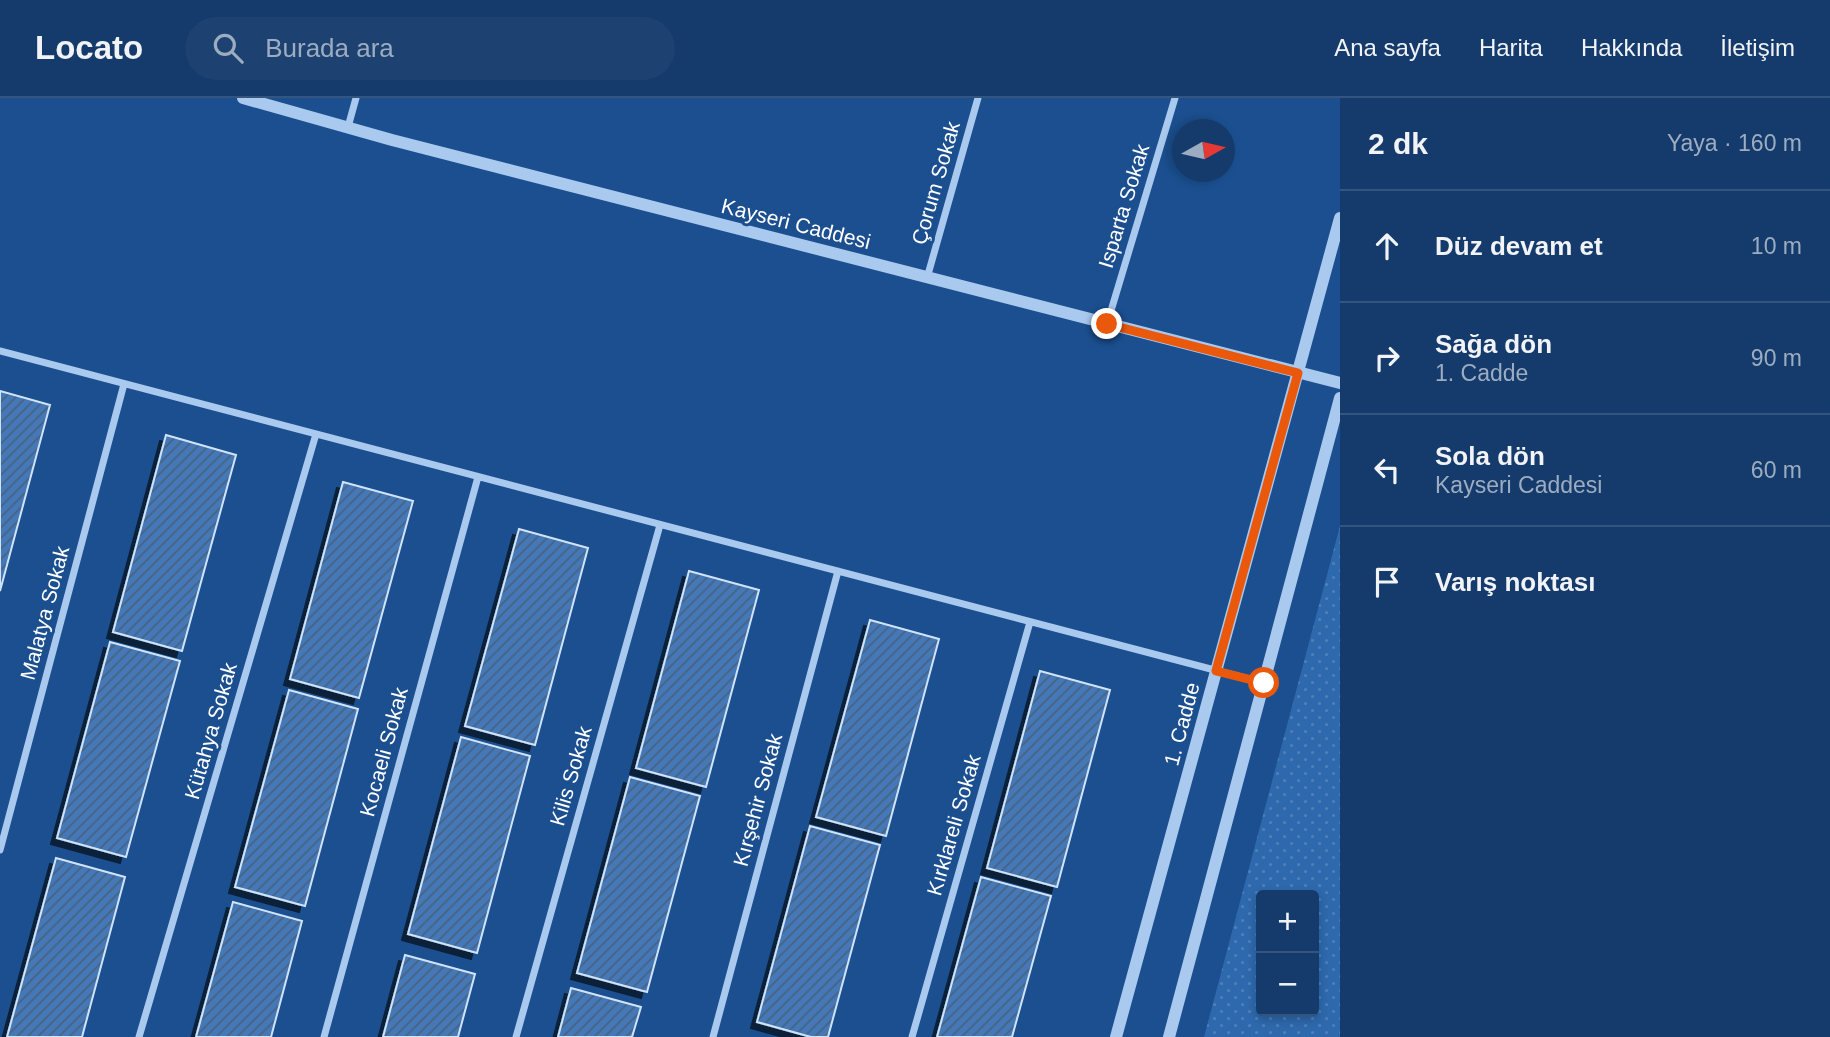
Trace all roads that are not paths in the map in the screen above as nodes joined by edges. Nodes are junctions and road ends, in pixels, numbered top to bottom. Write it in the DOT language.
graph roads {
  1 [pos="243,98"];
  2 [pos="356,98"];
  3 [pos="978,98"];
  4 [pos="1175,98"];
  5 [pos="348,127"];
  6 [pos="1340,218"];
  7 [pos="928,278"];
  8 [pos="1107,324"];
  9 [pos="0,351"];
  10 [pos="1298,373"];
  11 [pos="1340,383"];
  12 [pos="124,384"];
  13 [pos="1340,398"];
  14 [pos="316,434"];
  15 [pos="478,477"];
  16 [pos="660,525"];
  17 [pos="838,571"];
  18 [pos="1030,622"];
  19 [pos="1216,671"];
  20 [pos="1264,683"];
  21 [pos="0,850"];
  22 [pos="139,1037"];
  23 [pos="324,1037"];
  24 [pos="516,1037"];
  25 [pos="713,1037"];
  26 [pos="912,1037"];
  27 [pos="1116,1037"];
  28 [pos="1170,1037"];
  1 -- 5 [label="street, Kayseri Caddesi"];
  2 -- 5 [label="street"];
  3 -- 7 [label="street, Çorum Sokak"];
  4 -- 8 [label="street, Isparta Sokak"];
  5 -- 7 [label="street, Kayseri Caddesi"];
  6 -- 10 [label="street, 1. Cadde"];
  7 -- 8 [label="street, Kayseri Caddesi"];
  8 -- 10 [label="street, Kayseri Caddesi"];
  9 -- 12 [label="street"];
  10 -- 11 [label="street, Kayseri Caddesi"];
  10 -- 19 [label="street, 1. Cadde"];
  12 -- 14 [label="street"];
  12 -- 21 [label="street, Malatya Sokak"];
  13 -- 20 [label="street"];
  14 -- 15 [label="street"];
  14 -- 22 [label="street, Kütahya Sokak"];
  15 -- 16 [label="street"];
  15 -- 23 [label="street, Kocaeli Sokak"];
  16 -- 17 [label="street"];
  16 -- 24 [label="street, Kilis Sokak"];
  17 -- 18 [label="street"];
  17 -- 25 [label="street, Kırşehir Sokak"];
  18 -- 19 [label="street"];
  18 -- 26 [label="street, Kırklareli Sokak"];
  19 -- 20 [label="street"];
  19 -- 27 [label="street, 1. Cadde"];
  20 -- 28 [label="street"];
}
